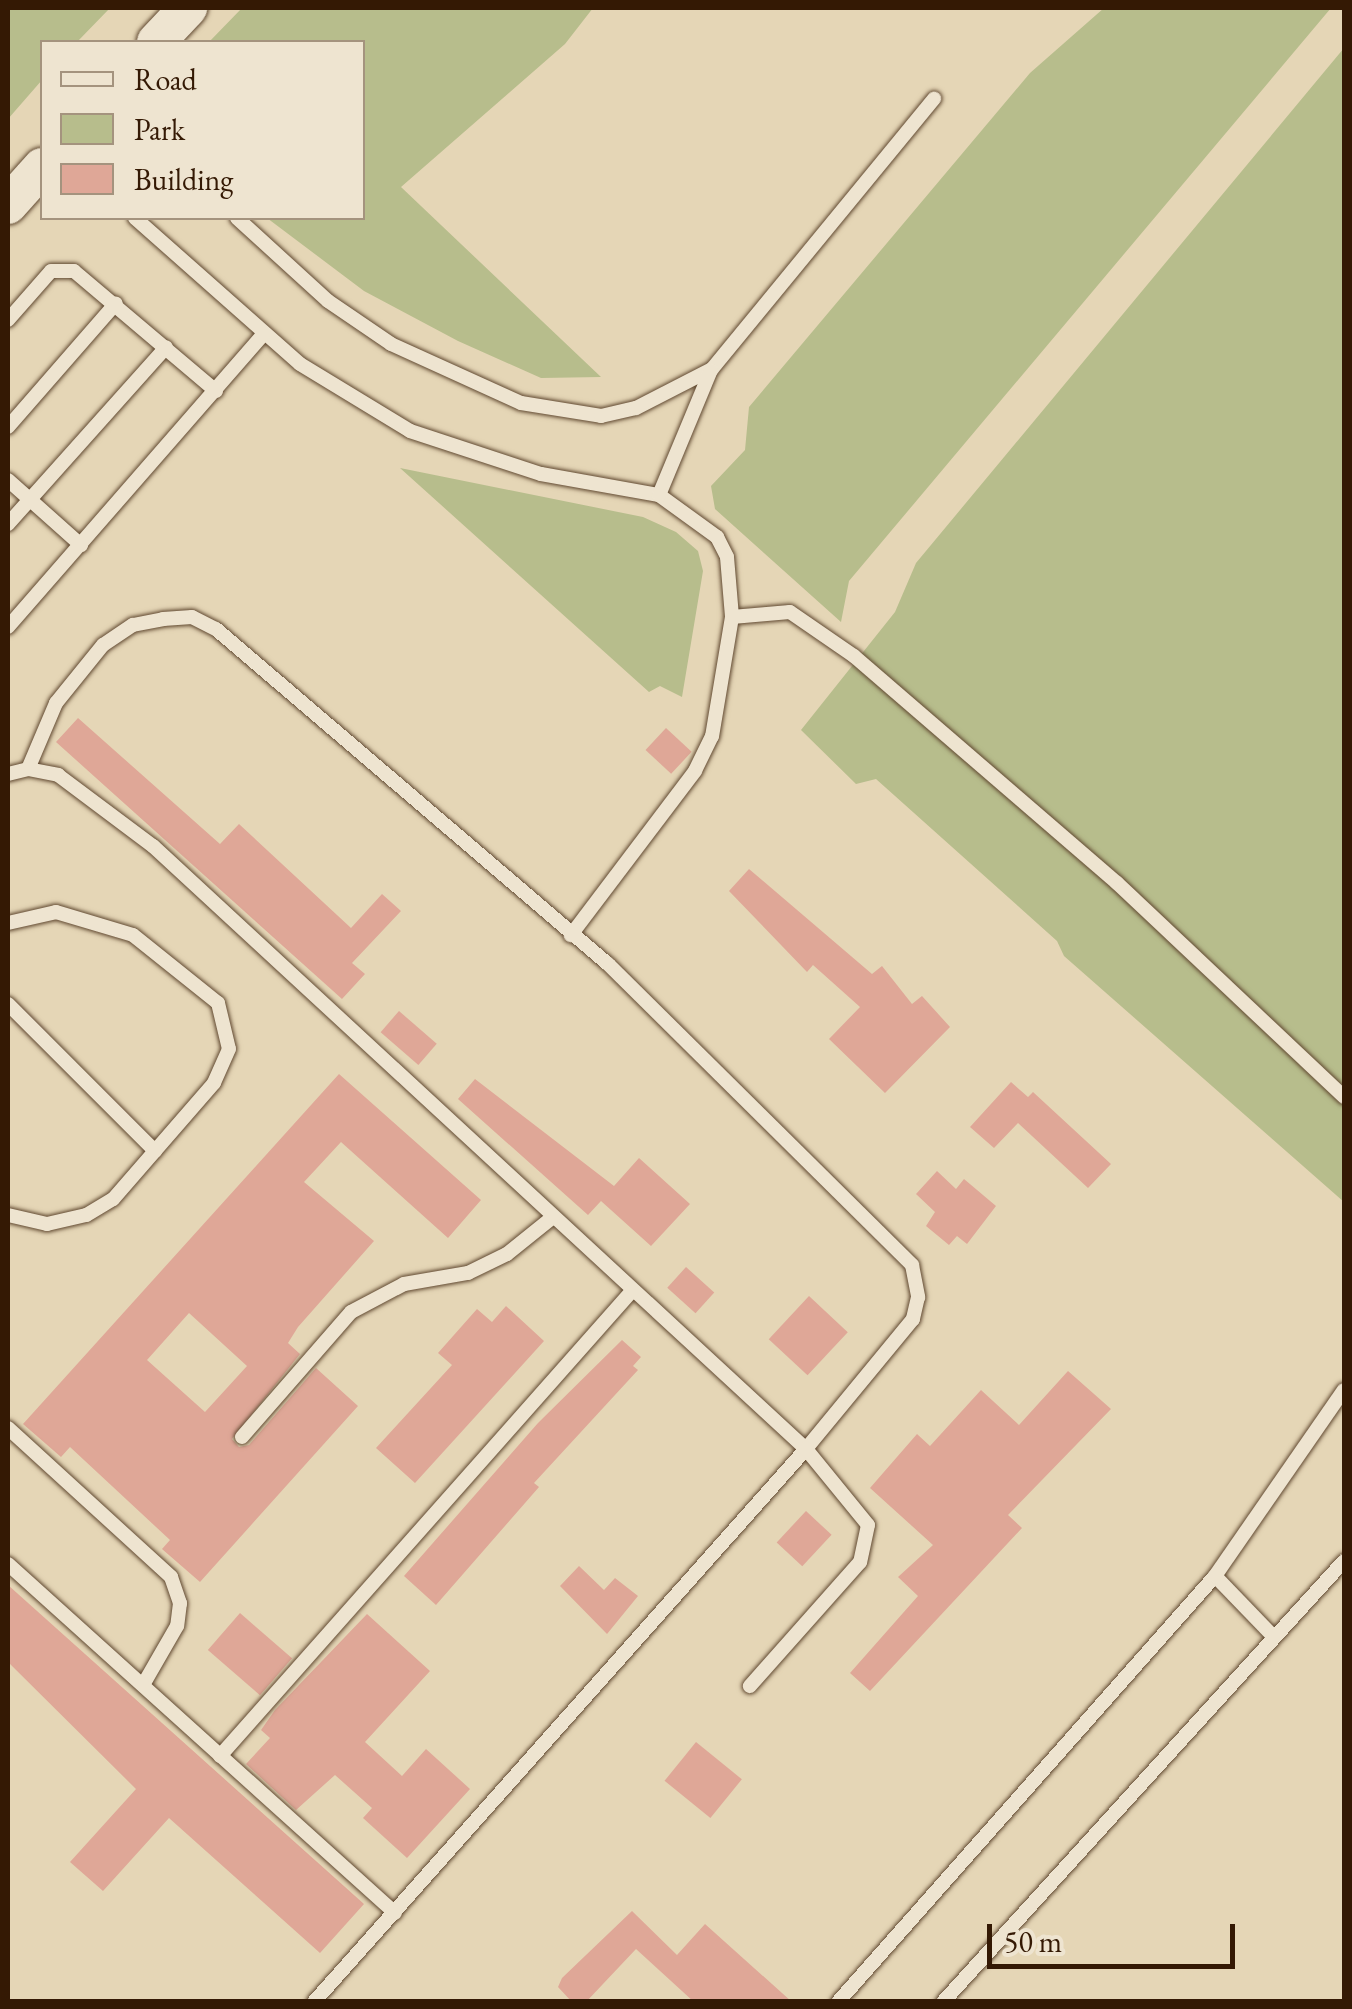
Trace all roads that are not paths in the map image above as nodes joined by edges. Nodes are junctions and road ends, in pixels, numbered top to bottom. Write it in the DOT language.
graph roads {
  1 [pos="188,8"];
  2 [pos="158,40"];
  3 [pos="934,98"];
  4 [pos="40,169"];
  5 [pos="8,205"];
  6 [pos="137,220"];
  7 [pos="238,220"];
  8 [pos="116,303"];
  9 [pos="8,320"];
  10 [pos="264,334"];
  11 [pos="166,347"];
  12 [pos="712,369"];
  13 [pos="216,391"];
  14 [pos="8,427"];
  15 [pos="8,480"];
  16 [pos="660,495"];
  17 [pos="30,499"];
  18 [pos="8,524"];
  19 [pos="81,545"];
  20 [pos="732,617"];
  21 [pos="8,627"];
  22 [pos="28,769"];
  23 [pos="8,774"];
  24 [pos="8,923"];
  25 [pos="571,935"];
  26 [pos="8,1004"];
  27 [pos="1344,1097"];
  28 [pos="155,1151"];
  29 [pos="8,1215"];
  30 [pos="554,1217"];
  31 [pos="632,1291"];
  32 [pos="1344,1390"];
  33 [pos="8,1428"];
  34 [pos="242,1437"];
  35 [pos="806,1449"];
  36 [pos="1344,1561"];
  37 [pos="8,1564"];
  38 [pos="1215,1576"];
  39 [pos="1273,1636"];
  40 [pos="143,1685"];
  41 [pos="750,1686"];
  42 [pos="220,1756"];
  43 [pos="396,1913"];
  44 [pos="314,2002"];
  45 [pos="838,2002"];
  46 [pos="943,2002"];
  1 -- 2 [label="street"];
  3 -- 12 [label="lane"];
  4 -- 5 [label="street"];
  6 -- 10 [label="lane"];
  7 -- 12 [label="lane"];
  8 -- 9 [label="lane"];
  8 -- 11 [label="lane"];
  8 -- 14 [label="lane"];
  10 -- 13 [label="lane"];
  10 -- 16 [label="lane"];
  11 -- 13 [label="lane"];
  11 -- 17 [label="lane"];
  12 -- 16 [label="lane"];
  13 -- 19 [label="lane"];
  15 -- 17 [label="lane"];
  16 -- 20 [label="lane"];
  17 -- 18 [label="lane"];
  17 -- 19 [label="lane"];
  19 -- 21 [label="lane"];
  20 -- 25 [label="lane"];
  20 -- 27 [label="lane"];
  22 -- 23 [label="lane"];
  22 -- 25 [label="lane"];
  22 -- 30 [label="lane"];
  24 -- 28 [label="lane"];
  25 -- 35 [label="lane"];
  26 -- 28 [label="lane"];
  28 -- 29 [label="lane"];
  30 -- 31 [label="lane"];
  30 -- 34 [label="lane"];
  31 -- 35 [label="lane"];
  31 -- 42 [label="lane"];
  32 -- 38 [label="lane"];
  33 -- 40 [label="lane"];
  35 -- 41 [label="lane"];
  35 -- 43 [label="lane"];
  36 -- 39 [label="lane"];
  37 -- 40 [label="lane"];
  38 -- 39 [label="lane"];
  38 -- 45 [label="lane"];
  39 -- 46 [label="lane"];
  40 -- 42 [label="lane"];
  42 -- 43 [label="lane"];
  43 -- 44 [label="lane"];
}
